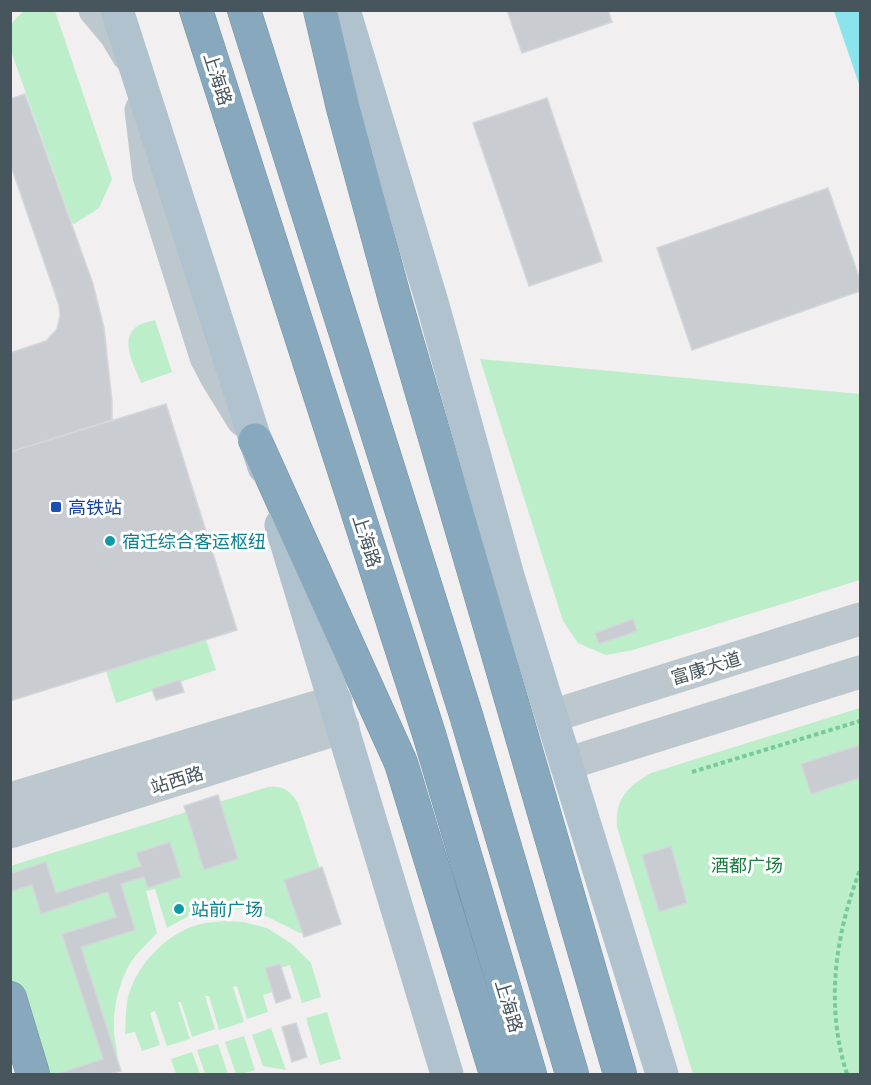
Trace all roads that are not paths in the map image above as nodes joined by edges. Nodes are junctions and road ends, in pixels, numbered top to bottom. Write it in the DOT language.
graph roads {
  1 [pos="95,10"];
  2 [pos="117,10"];
  3 [pos="196,10"];
  4 [pos="244,10"];
  5 [pos="320,10"];
  6 [pos="344,10"];
  7 [pos="136,70"];
  8 [pos="255,440"];
  9 [pos="861,619"];
  10 [pos="861,672"];
  11 [pos="339,714"];
  12 [pos="552,716"];
  13 [pos="566,764"];
  14 [pos="10,799"];
  15 [pos="10,832"];
  16 [pos="10,998"];
  17 [pos="10,1040"];
  18 [pos="25,1074"];
  19 [pos="33,1074"];
  20 [pos="447,1074"];
  21 [pos="496,1074"];
  22 [pos="530,1074"];
  23 [pos="572,1074"];
  24 [pos="620,1074"];
  25 [pos="662,1074"];
  1 -- 7 [label="street"];
  2 -- 7 [label="main road"];
  3 -- 22 [label="highway, 上海路"];
  4 -- 23 [label="highway"];
  5 -- 24 [label="highway"];
  6 -- 12 [label="main road"];
  7 -- 8 [label="main road"];
  8 -- 11 [label="main road"];
  8 -- 21 [label="highway"];
  9 -- 12 [label="street, 富康大道"];
  10 -- 13 [label="street"];
  11 -- 14 [label="street, 站西路"];
  11 -- 15 [label="street, 站西路"];
  11 -- 20 [label="main road"];
  12 -- 13 [label="main road"];
  13 -- 25 [label="main road"];
  16 -- 19 [label="highway"];
  17 -- 18 [label="highway"];
}
